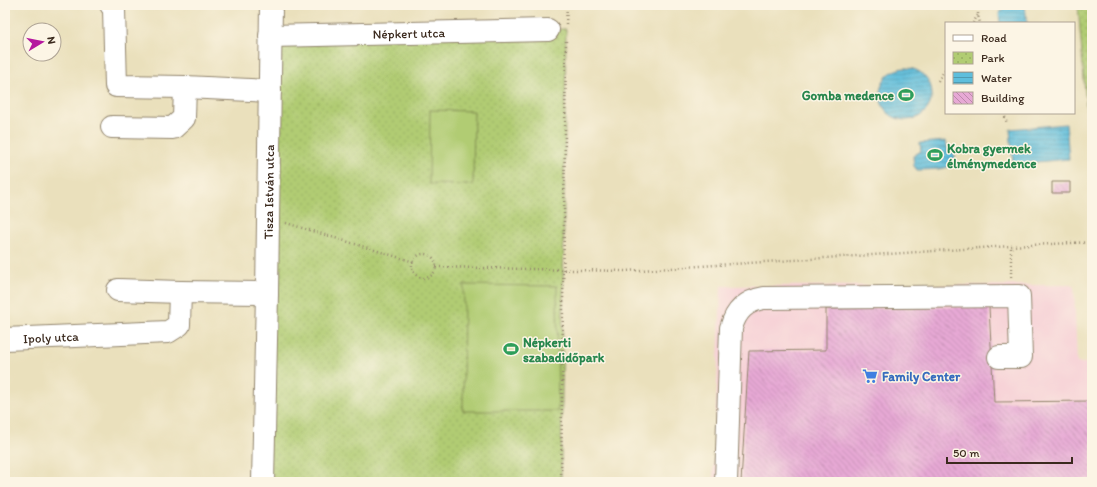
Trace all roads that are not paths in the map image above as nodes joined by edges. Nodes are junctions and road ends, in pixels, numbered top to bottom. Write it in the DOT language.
graph roads {
  1 [pos="111,5"];
  2 [pos="271,5"];
  3 [pos="560,32"];
  4 [pos="270,36"];
  5 [pos="185,87"];
  6 [pos="270,91"];
  7 [pos="112,127"];
  8 [pos="118,290"];
  9 [pos="180,292"];
  10 [pos="267,293"];
  11 [pos="5,339"];
  12 [pos="999,357"];
  13 [pos="263,482"];
  14 [pos="726,482"];
  1 -- 5 [label="street"];
  2 -- 4 [label="street, Tisza István utca"];
  3 -- 4 [label="street, Népkert utca"];
  4 -- 6 [label="street, Tisza István utca"];
  5 -- 6 [label="street"];
  5 -- 7 [label="street"];
  6 -- 10 [label="street, Tisza István utca"];
  8 -- 9 [label="street"];
  9 -- 10 [label="street"];
  9 -- 11 [label="street, Ipoly utca"];
  10 -- 13 [label="street, Tisza István utca"];
  12 -- 14 [label="street"];
}
